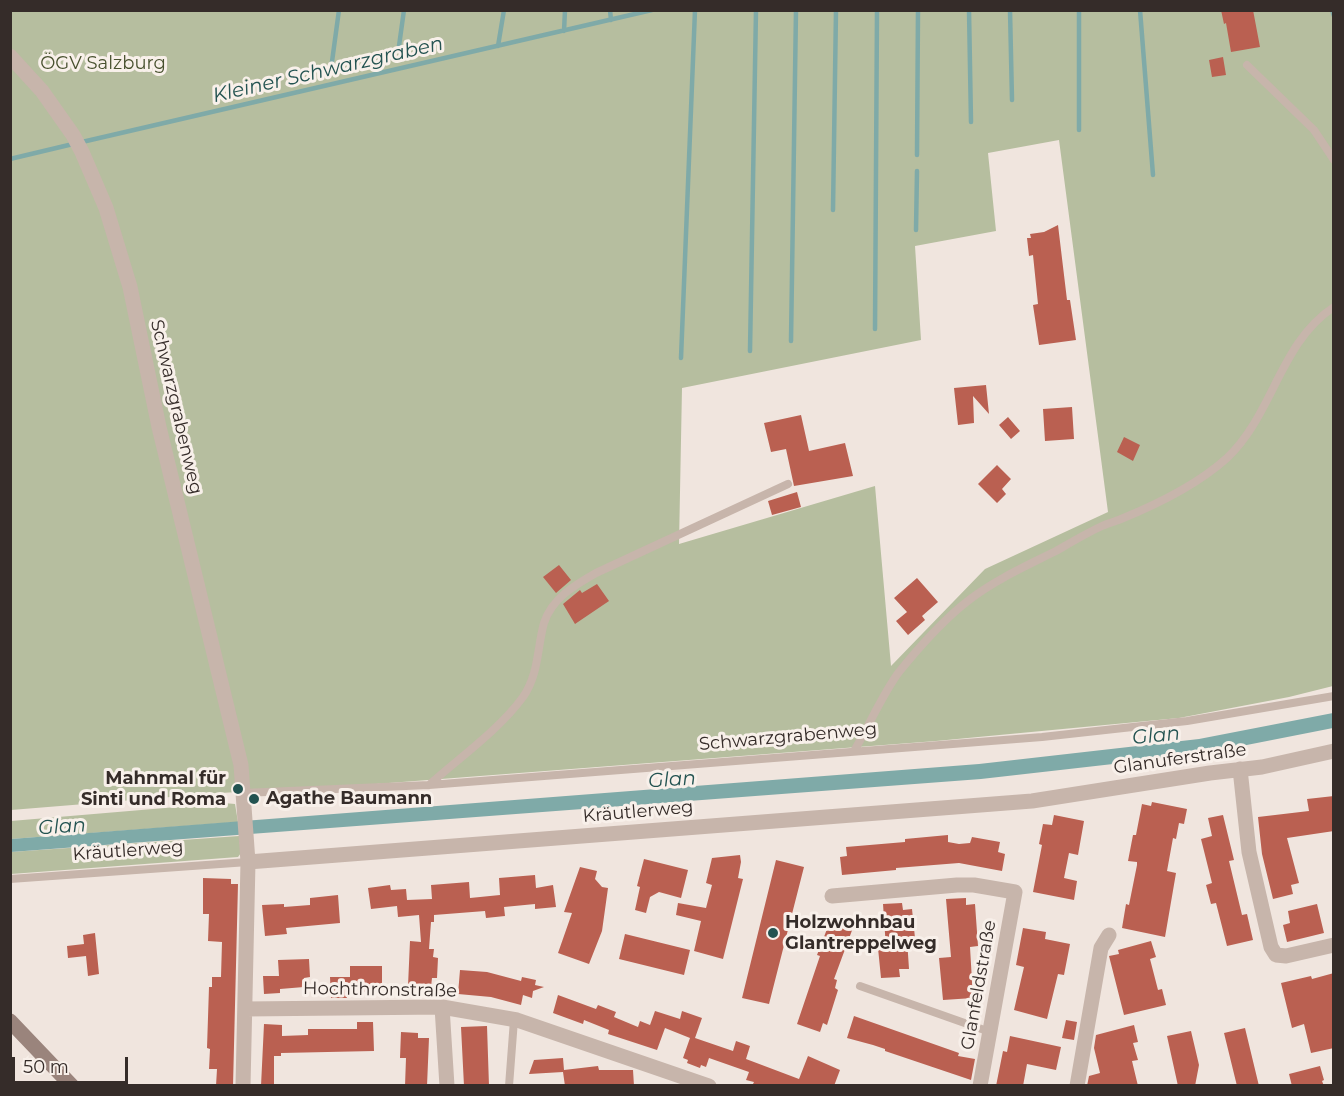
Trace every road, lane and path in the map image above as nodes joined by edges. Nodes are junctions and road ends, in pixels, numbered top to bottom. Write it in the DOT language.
graph roads {
  1 [pos="10,56"];
  2 [pos="1247,65"];
  3 [pos="1334,160"];
  4 [pos="1334,307"];
  5 [pos="788,484"];
  6 [pos="1334,696"];
  7 [pos="855,751"];
  8 [pos="1334,751"];
  9 [pos="1240,769"];
  10 [pos="429,786"];
  11 [pos="243,797"];
  12 [pos="1032,801"];
  13 [pos="247,858"];
  14 [pos="10,879"];
  15 [pos="832,896"];
  16 [pos="1109,935"];
  17 [pos="1334,945"];
  18 [pos="860,986"];
  19 [pos="442,1007"];
  20 [pos="245,1009"];
  21 [pos="514,1020"];
  22 [pos="10,1021"];
  23 [pos="990,1032"];
  24 [pos="667,1078"];
  25 [pos="72,1086"];
  26 [pos="243,1086"];
  27 [pos="447,1086"];
  28 [pos="509,1086"];
  29 [pos="709,1086"];
  30 [pos="980,1086"];
  31 [pos="1077,1086"];
  1 -- 11 [label="street, Schwarzgrabenweg"];
  2 -- 3 [label="lane"];
  4 -- 7 [label="lane"];
  5 -- 10 [label="lane"];
  6 -- 7 [label="lane, Schwarzgrabenweg"];
  7 -- 10 [label="lane, Schwarzgrabenweg"];
  8 -- 9 [label="street, Glanuferstraße"];
  9 -- 12 [label="street, Glanuferstraße"];
  9 -- 17 [label="street"];
  10 -- 11 [label="lane, Schwarzgrabenweg"];
  11 -- 13 [label="street"];
  12 -- 13 [label="street, Kräutlerweg"];
  13 -- 14 [label="lane, Kräutlerweg"];
  13 -- 20 [label="street"];
  15 -- 23 [label="street, Glanfeldstraße"];
  16 -- 31 [label="street"];
  18 -- 23 [label="lane"];
  19 -- 20 [label="street, Hochthronstraße"];
  19 -- 21 [label="street, Hochthronstraße"];
  19 -- 27 [label="street"];
  20 -- 26 [label="street"];
  21 -- 24 [label="street, Hochthronstraße"];
  21 -- 28 [label="lane"];
  22 -- 25 [label="street"];
  23 -- 30 [label="street, Glanfeldstraße"];
  24 -- 29 [label="street, Hochthronstraße"];
}
